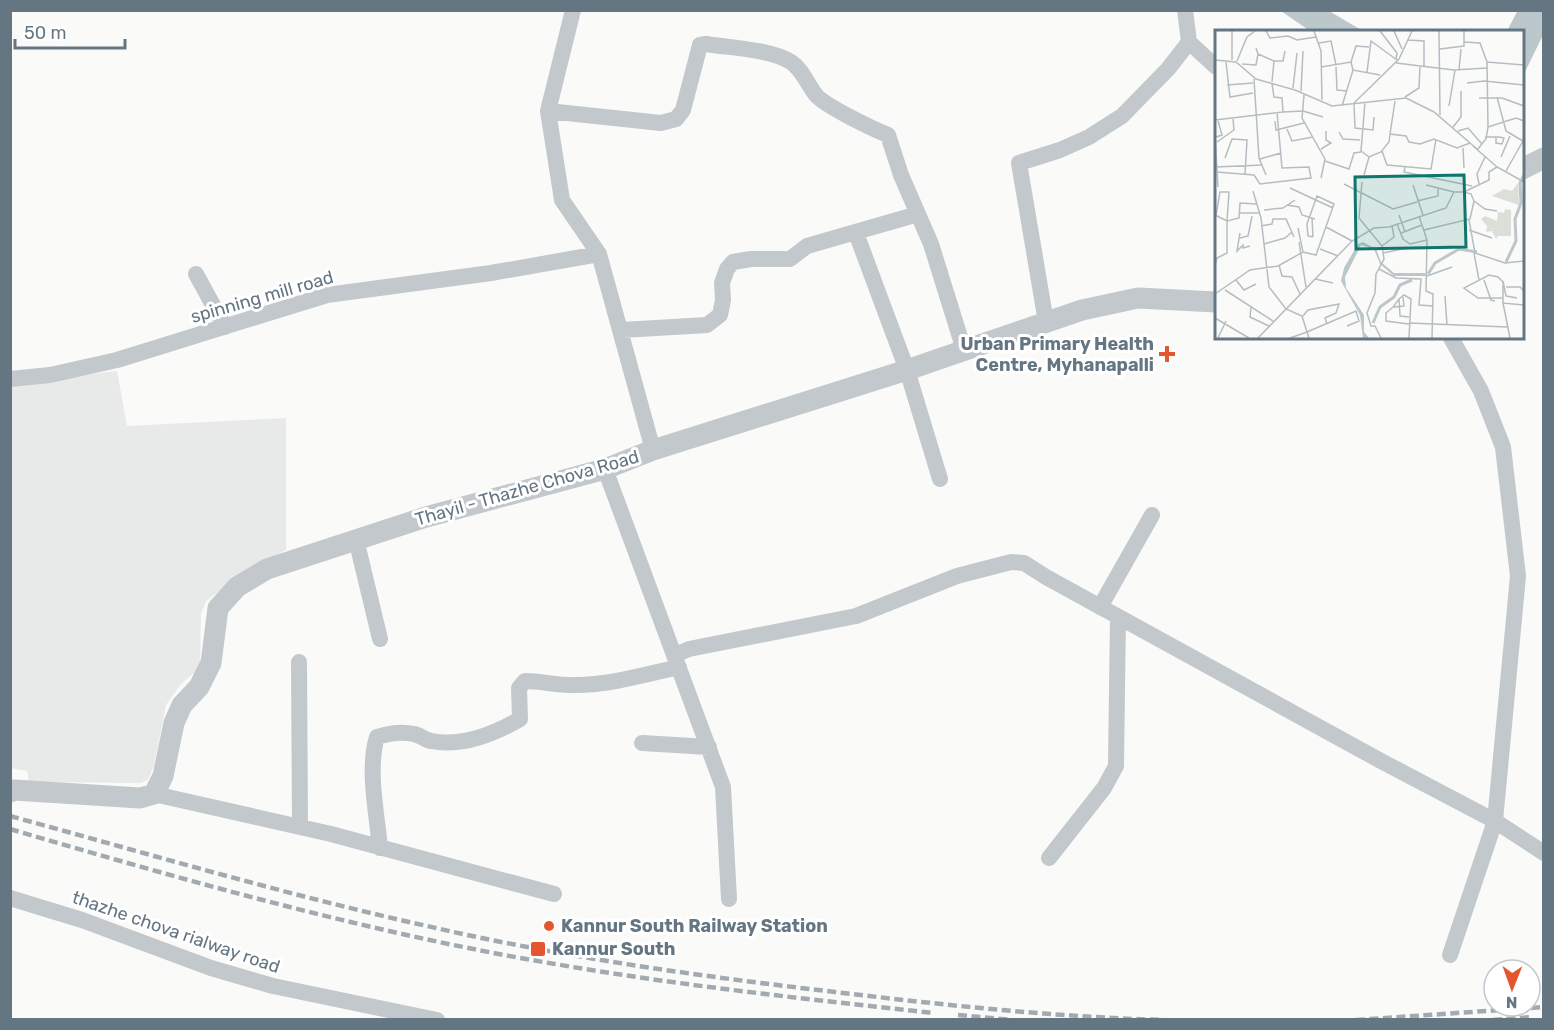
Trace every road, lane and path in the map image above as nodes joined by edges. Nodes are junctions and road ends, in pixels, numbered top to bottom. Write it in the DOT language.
graph roads {
  1 [pos="573,10"];
  2 [pos="1185,10"];
  3 [pos="1189,42"];
  4 [pos="1215,66"];
  5 [pos="548,111"];
  6 [pos="1544,158"];
  7 [pos="1524,168"];
  8 [pos="918,214"];
  9 [pos="856,233"];
  10 [pos="599,254"];
  11 [pos="196,274"];
  12 [pos="1215,302"];
  13 [pos="1046,322"];
  14 [pos="225,327"];
  15 [pos="622,330"];
  16 [pos="1452,339"];
  17 [pos="964,350"];
  18 [pos="907,370"];
  19 [pos="10,379"];
  20 [pos="653,450"];
  21 [pos="605,469"];
  22 [pos="940,479"];
  23 [pos="1152,515"];
  24 [pos="356,539"];
  25 [pos="1100,607"];
  26 [pos="1118,617"];
  27 [pos="380,639"];
  28 [pos="677,661"];
  29 [pos="299,662"];
  30 [pos="642,743"];
  31 [pos="709,747"];
  32 [pos="12,787"];
  33 [pos="154,794"];
  34 [pos="1495,821"];
  35 [pos="300,827"];
  36 [pos="380,848"];
  37 [pos="1544,853"];
  38 [pos="1049,858"];
  39 [pos="554,894"];
  40 [pos="10,898"];
  41 [pos="729,899"];
  42 [pos="1450,955"];
  43 [pos="437,1020"];
  1 -- 5 [label="street"];
  2 -- 3 [label="street"];
  3 -- 4 [label="street"];
  3 -- 13 [label="street"];
  5 -- 8 [label="street"];
  5 -- 10 [label="street"];
  6 -- 7 [label="street"];
  8 -- 9 [label="street"];
  8 -- 17 [label="street"];
  9 -- 15 [label="street"];
  9 -- 18 [label="street"];
  10 -- 14 [label="street, spinning mill road"];
  10 -- 15 [label="street"];
  11 -- 14 [label="street"];
  12 -- 13 [label="street, Thayil - Thazhe Chova Road"];
  13 -- 17 [label="street, Thayil - Thazhe Chova Road"];
  14 -- 19 [label="street, spinning mill road"];
  15 -- 20 [label="street"];
  16 -- 34 [label="street"];
  17 -- 18 [label="street, Thayil - Thazhe Chova Road"];
  18 -- 20 [label="street, Thayil - Thazhe Chova Road"];
  18 -- 22 [label="street"];
  20 -- 21 [label="street, Thayil - Thazhe Chova Road"];
  21 -- 24 [label="street, Thayil - Thazhe Chova Road"];
  21 -- 28 [label="street"];
  23 -- 25 [label="street"];
  24 -- 27 [label="street"];
  24 -- 33 [label="street, Thayil - Thazhe Chova Road"];
  25 -- 26 [label="street"];
  25 -- 28 [label="street"];
  26 -- 34 [label="street"];
  26 -- 38 [label="street"];
  28 -- 31 [label="street"];
  28 -- 36 [label="street"];
  29 -- 35 [label="street"];
  30 -- 31 [label="street"];
  31 -- 41 [label="street"];
  32 -- 33 [label="street"];
  33 -- 35 [label="street"];
  34 -- 37 [label="street"];
  34 -- 42 [label="street"];
  35 -- 36 [label="street"];
  36 -- 39 [label="street"];
  40 -- 43 [label="street, thazhe chova rialway road"];
}
